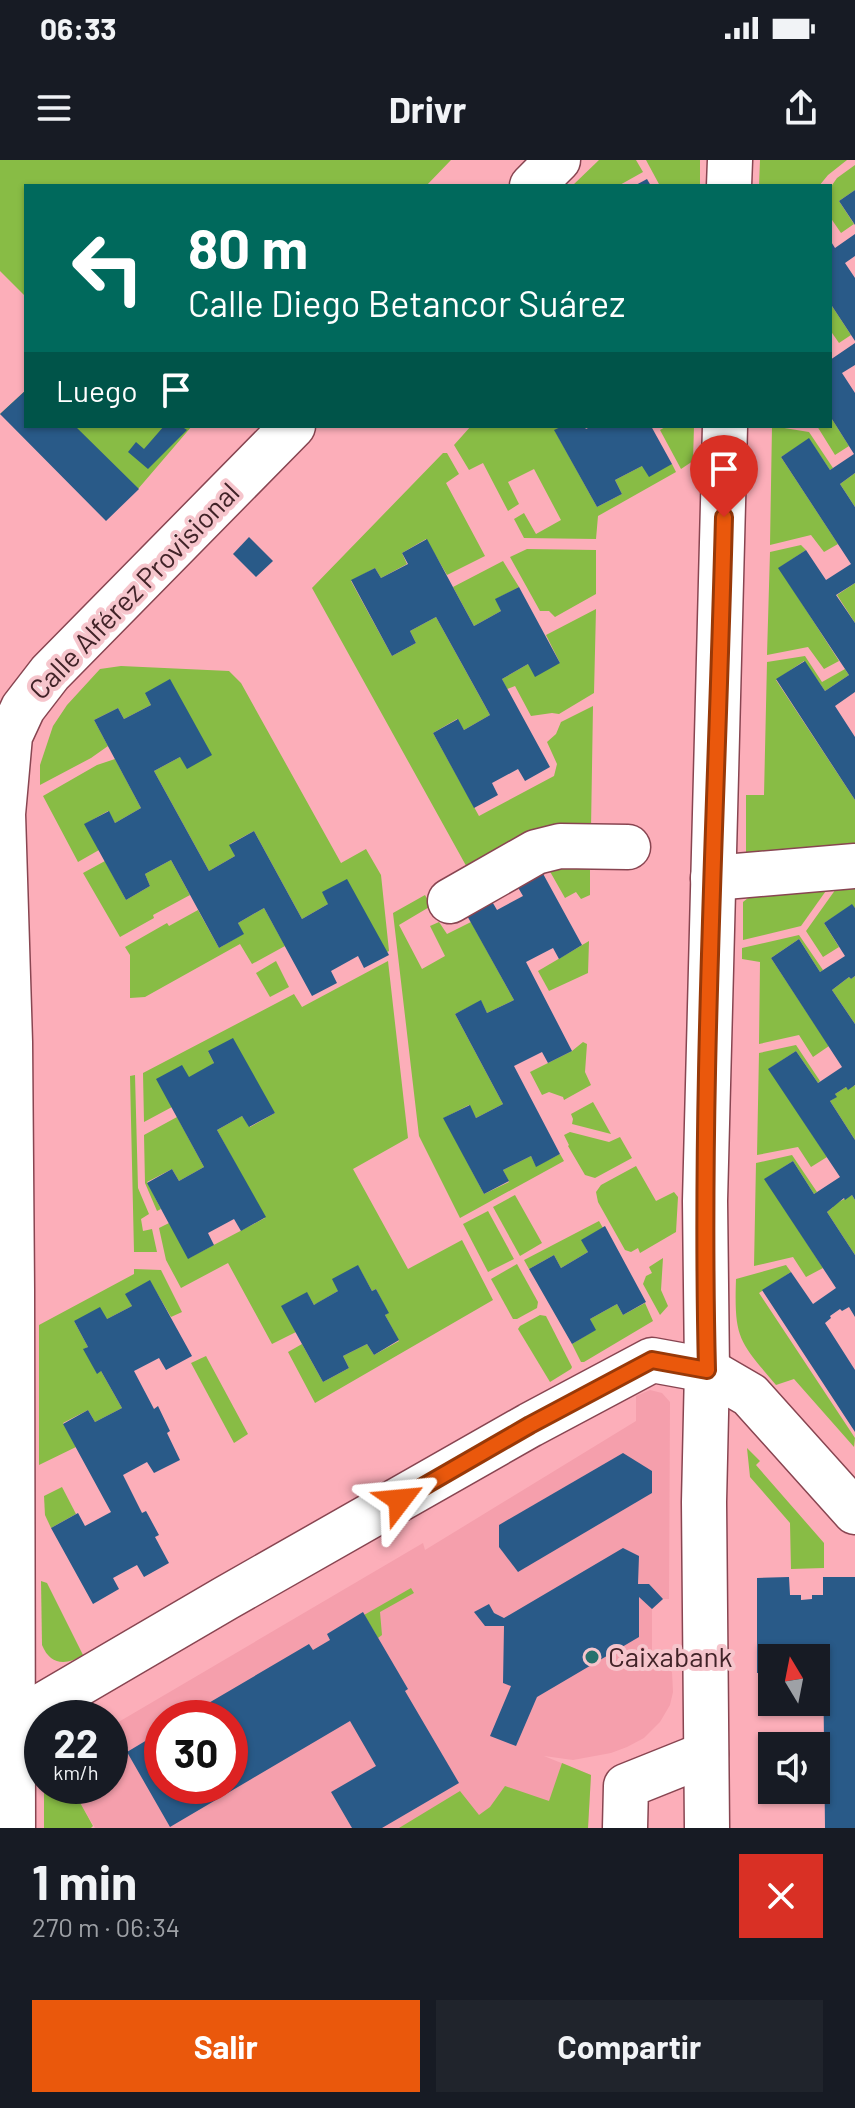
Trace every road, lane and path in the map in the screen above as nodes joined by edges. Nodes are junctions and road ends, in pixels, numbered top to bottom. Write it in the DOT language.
graph roads {
  1 [pos="558,160"];
  2 [pos="730,160"];
  3 [pos="534,184"];
  4 [pos="729,184"];
  5 [pos="291,428"];
  6 [pos="725,428"];
  7 [pos="1,815"];
  8 [pos="628,847"];
  9 [pos="855,866"];
  10 [pos="713,878"];
  11 [pos="450,901"];
  12 [pos="3,939"];
  13 [pos="5,1113"];
  14 [pos="5,1181"];
  15 [pos="707,1370"];
  16 [pos="855,1512"];
  17 [pos="14,1722"];
  18 [pos="706,1754"];
  19 [pos="13,1828"];
  20 [pos="625,1828"];
  21 [pos="707,1828"];
  1 -- 3 [label="street"];
  2 -- 4 [label="street"];
  5 -- 7 [label="street, Calle Alférez Provisional"];
  6 -- 10 [label="street"];
  7 -- 12 [label="street, Calle Alférez Provisional"];
  8 -- 11 [label="street"];
  9 -- 10 [label="street"];
  10 -- 15 [label="street"];
  12 -- 13 [label="street, Calle Alférez Provisional"];
  13 -- 14 [label="street, Calle Alférez Provisional"];
  14 -- 17 [label="street, Calle Alférez Provisional"];
  15 -- 16 [label="street"];
  15 -- 17 [label="street"];
  15 -- 18 [label="street"];
  17 -- 19 [label="street, Calle Alférez Provisional"];
  18 -- 20 [label="street"];
  18 -- 21 [label="street"];
}
